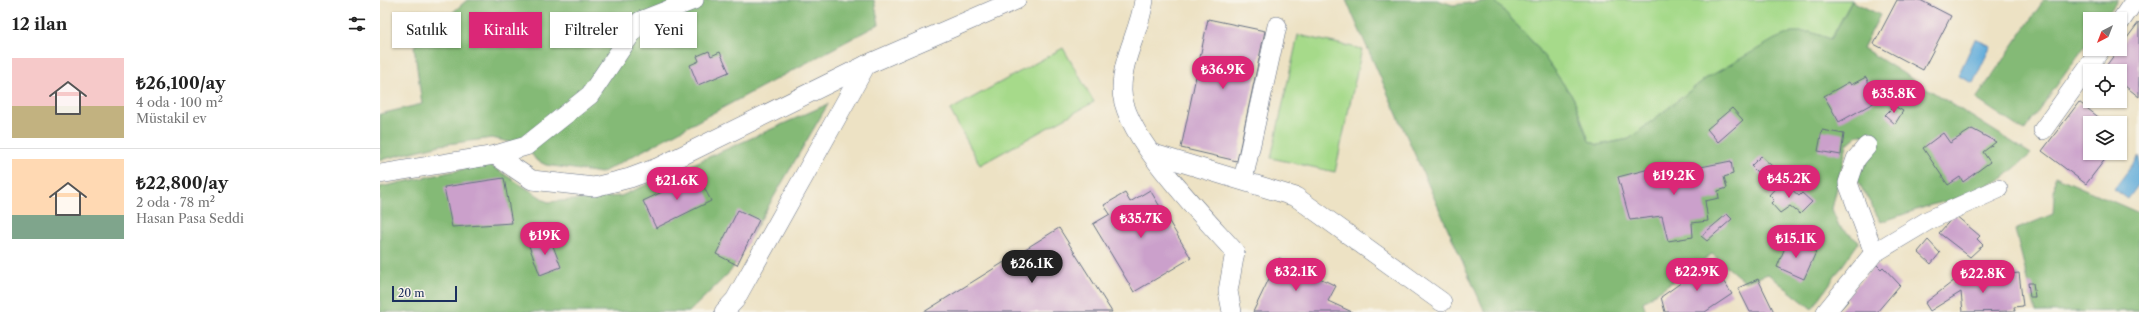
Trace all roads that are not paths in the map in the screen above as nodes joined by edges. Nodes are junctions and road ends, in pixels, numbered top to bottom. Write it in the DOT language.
graph roads {
  1 [pos="694,0"];
  2 [pos="1016,0"];
  3 [pos="1144,0"];
  4 [pos="2135,0"];
  5 [pos="2127,12"];
  6 [pos="1278,26"];
  7 [pos="2096,56"];
  8 [pos="866,65"];
  9 [pos="2044,130"];
  10 [pos="1867,146"];
  11 [pos="1151,153"];
  12 [pos="495,155"];
  13 [pos="380,174"];
  14 [pos="1243,180"];
  15 [pos="1998,189"];
  16 [pos="1874,253"];
  17 [pos="1442,302"];
  18 [pos="724,312"];
  19 [pos="1232,312"];
  20 [pos="1826,312"];
  1 -- 12 [label="street"];
  2 -- 8 [label="street"];
  3 -- 11 [label="street"];
  4 -- 5 [label="street"];
  6 -- 14 [label="street"];
  7 -- 9 [label="street"];
  8 -- 12 [label="street"];
  8 -- 18 [label="street"];
  10 -- 16 [label="street"];
  11 -- 14 [label="street"];
  11 -- 19 [label="street"];
  12 -- 13 [label="street"];
  14 -- 17 [label="street"];
  15 -- 16 [label="street"];
  16 -- 20 [label="street"];
}
